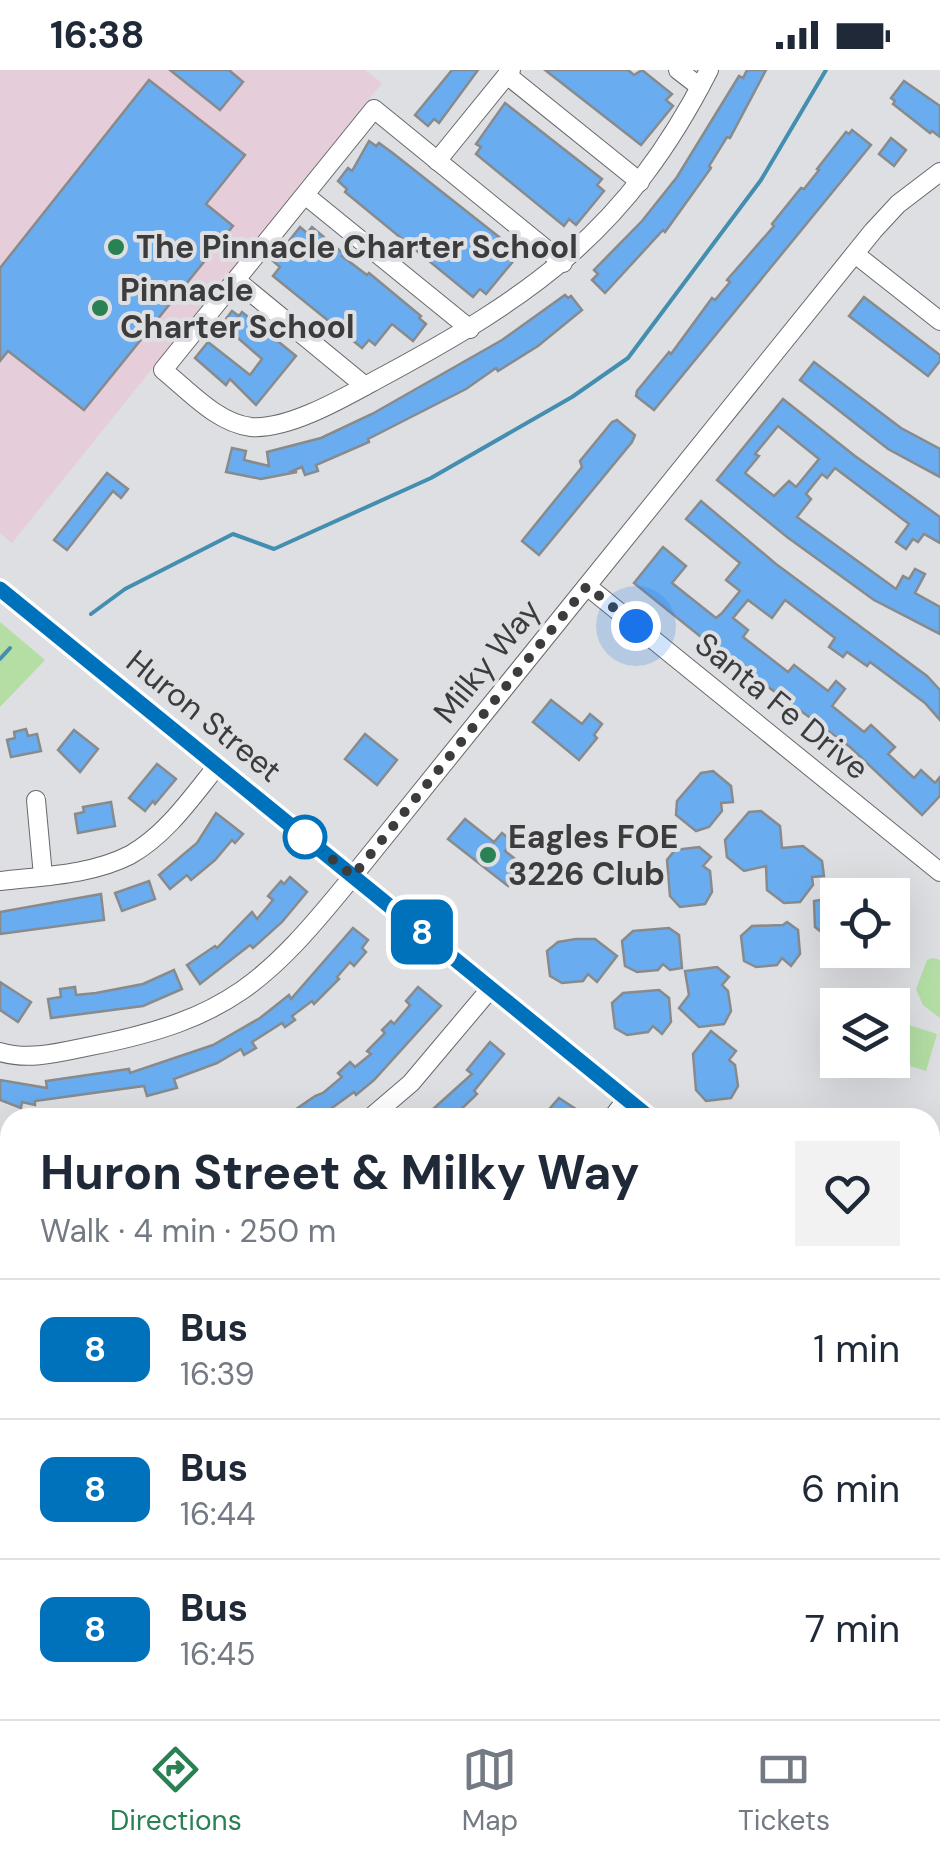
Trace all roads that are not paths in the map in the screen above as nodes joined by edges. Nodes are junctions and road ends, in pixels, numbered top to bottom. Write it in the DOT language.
graph roads {
  1 [pos="678,70"];
  2 [pos="709,70"];
  3 [pos="509,72"];
  4 [pos="700,88"];
  5 [pos="438,161"];
  6 [pos="940,172"];
  7 [pos="640,182"];
  8 [pos="304,195"];
  9 [pos="855,254"];
  10 [pos="563,263"];
  11 [pos="236,280"];
  12 [pos="940,321"];
  13 [pos="470,329"];
  14 [pos="366,386"];
  15 [pos="587,586"];
  16 [pos="0,589"];
  17 [pos="217,766"];
  18 [pos="36,800"];
  19 [pos="940,872"];
  20 [pos="43,876"];
  21 [pos="353,876"];
  22 [pos="0,881"];
  23 [pos="491,988"];
  24 [pos="0,1052"];
  25 [pos="627,1099"];
  26 [pos="382,1108"];
  27 [pos="620,1108"];
  28 [pos="638,1108"];
  1 -- 4 [label="street"];
  2 -- 4 [label="street"];
  3 -- 5 [label="street"];
  3 -- 7 [label="street"];
  4 -- 7 [label="street"];
  5 -- 8 [label="street"];
  5 -- 10 [label="street"];
  6 -- 9 [label="street, Milky Way"];
  7 -- 10 [label="street"];
  8 -- 11 [label="street"];
  8 -- 13 [label="street"];
  9 -- 12 [label="street"];
  9 -- 15 [label="street, Milky Way"];
  10 -- 13 [label="street"];
  11 -- 14 [label="street"];
  11 -- 14 [label="street"];
  13 -- 14 [label="street"];
  15 -- 19 [label="street, Santa Fe Drive"];
  15 -- 21 [label="street, Milky Way"];
  16 -- 17 [label="main road, Huron Street"];
  17 -- 20 [label="street"];
  17 -- 21 [label="main road, Huron Street"];
  18 -- 20 [label="street"];
  20 -- 22 [label="street"];
  21 -- 23 [label="main road, Huron Street"];
  21 -- 24 [label="street, Milky Way"];
  23 -- 25 [label="main road, Huron Street"];
  23 -- 26 [label="street"];
  25 -- 27 [label="street"];
  25 -- 28 [label="main road, Huron Street"];
}
